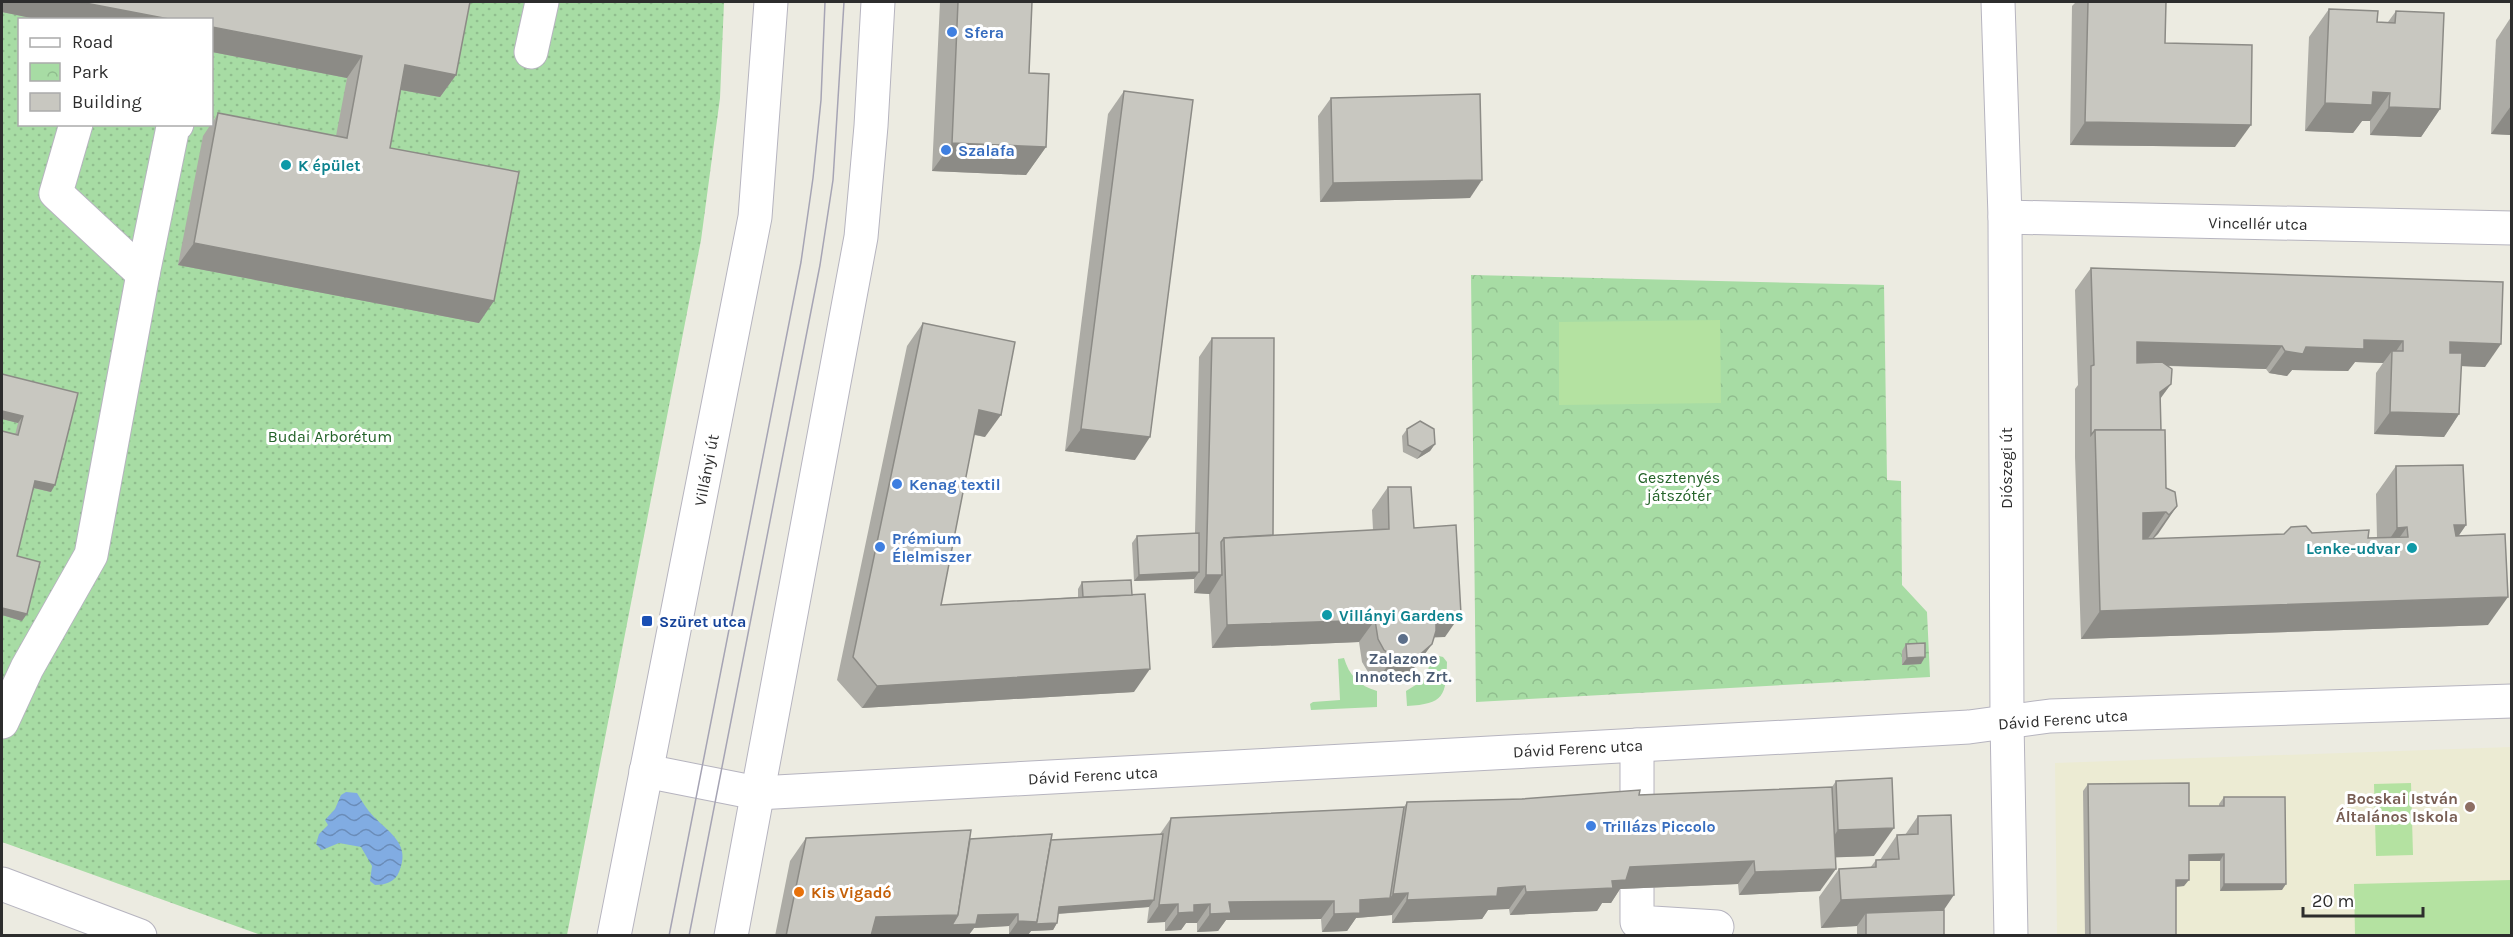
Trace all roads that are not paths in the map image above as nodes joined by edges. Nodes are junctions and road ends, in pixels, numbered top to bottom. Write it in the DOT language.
graph roads {
  1 [pos="542,2"];
  2 [pos="771,2"];
  3 [pos="878,2"];
  4 [pos="1998,2"];
  5 [pos="531,52"];
  6 [pos="75,126"];
  7 [pos="174,126"];
  8 [pos="2005,218"];
  9 [pos="2511,228"];
  10 [pos="143,274"];
  11 [pos="2511,701"];
  12 [pos="2007,721"];
  13 [pos="2,722"];
  14 [pos="1637,745"];
  15 [pos="646,771"];
  16 [pos="757,793"];
  17 [pos="1637,817"];
  18 [pos="2,884"];
  19 [pos="1637,888"];
  20 [pos="1717,927"];
  21 [pos="140,936"];
  22 [pos="614,936"];
  23 [pos="731,936"];
  24 [pos="2011,936"];
  1 -- 5 [label="street"];
  2 -- 15 [label="street, Villányi út"];
  3 -- 16 [label="street"];
  4 -- 8 [label="street, Diószegi út"];
  6 -- 10 [label="street"];
  7 -- 10 [label="street"];
  8 -- 9 [label="street, Vincellér utca"];
  8 -- 12 [label="street, Diószegi út"];
  10 -- 13 [label="street"];
  11 -- 12 [label="street, Dávid Ferenc utca"];
  12 -- 14 [label="street, Dávid Ferenc utca"];
  12 -- 24 [label="street, Diószegi út"];
  14 -- 16 [label="street, Dávid Ferenc utca"];
  14 -- 17 [label="street"];
  15 -- 16 [label="street, Dávid Ferenc utca"];
  15 -- 22 [label="street, Villányi út"];
  16 -- 23 [label="street"];
  18 -- 21 [label="street"];
  19 -- 20 [label="street"];
}
